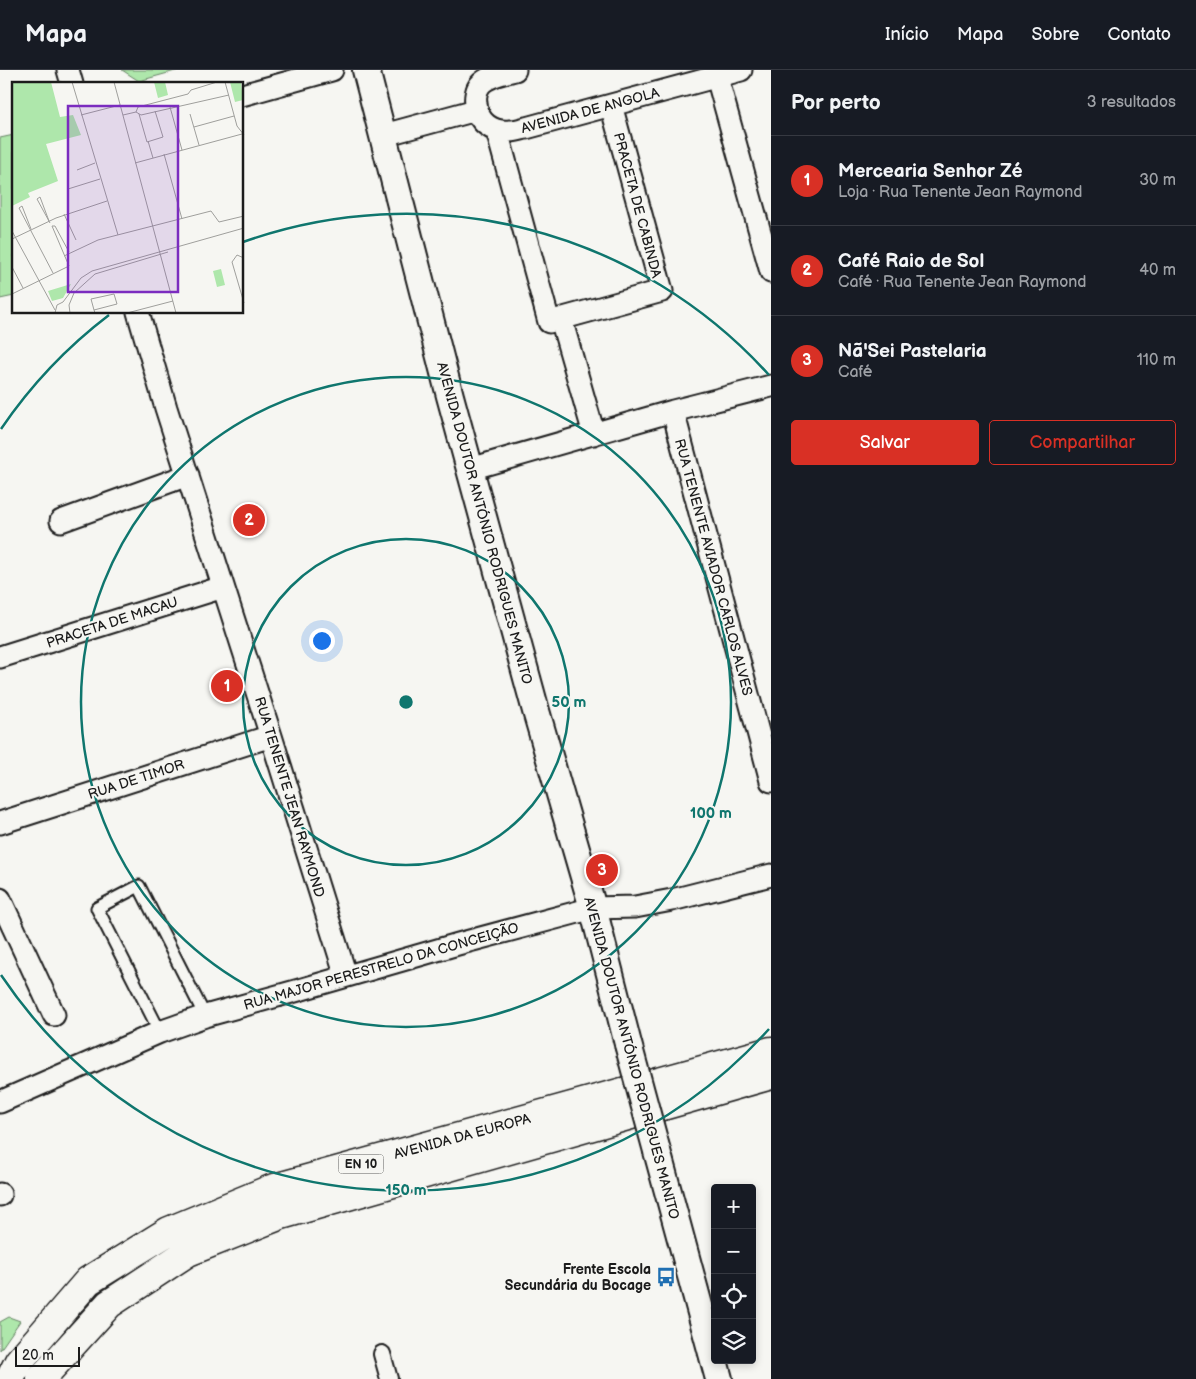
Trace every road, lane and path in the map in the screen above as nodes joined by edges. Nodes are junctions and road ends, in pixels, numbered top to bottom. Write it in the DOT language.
graph roads {
  1 [pos="332,70"];
  2 [pos="366,70"];
  3 [pos="515,70"];
  4 [pos="741,70"];
  5 [pos="717,77"];
  6 [pos="244,94"];
  7 [pos="611,105"];
  8 [pos="476,110"];
  9 [pos="497,131"];
  10 [pos="384,135"];
  11 [pos="771,272"];
  12 [pos="139,314"];
  13 [pos="561,319"];
  14 [pos="771,386"];
  15 [pos="673,412"];
  16 [pos="594,434"];
  17 [pos="470,469"];
  18 [pos="188,475"];
  19 [pos="61,521"];
  20 [pos="223,587"];
  21 [pos="0,657"];
  22 [pos="272,736"];
  23 [pos="771,781"];
  24 [pos="0,823"];
  25 [pos="771,875"];
  26 [pos="0,899"];
  27 [pos="593,908"];
  28 [pos="346,976"];
  29 [pos="54,1016"];
  30 [pos="205,1016"];
  31 [pos="160,1032"];
  32 [pos="771,1051"];
  33 [pos="771,1075"];
  34 [pos="1,1100"];
  35 [pos="382,1354"];
  36 [pos="10,1379"];
  37 [pos="41,1379"];
  38 [pos="389,1379"];
  39 [pos="719,1379"];
  1 -- 6 [label="street"];
  2 -- 10 [label="street, AVENIDA DOUTOR ANTÓNIO RODRIGUES MANITO"];
  3 -- 8 [label="street"];
  4 -- 5 [label="street, AVENIDA DE ANGOLA"];
  5 -- 7 [label="street, AVENIDA DE ANGOLA"];
  5 -- 11 [label="street"];
  7 -- 9 [label="street, AVENIDA DE ANGOLA"];
  7 -- 13 [label="street, PRACETA DE CABINDA"];
  8 -- 9 [label="street"];
  8 -- 10 [label="street"];
  9 -- 13 [label="street"];
  10 -- 17 [label="street, AVENIDA DOUTOR ANTÓNIO RODRIGUES MANITO"];
  12 -- 18 [label="street, RUA TENENTE JEAN RAYMOND"];
  13 -- 16 [label="street"];
  14 -- 15 [label="street"];
  15 -- 16 [label="street"];
  15 -- 23 [label="street, RUA TENENTE AVIADOR CARLOS ALVES"];
  16 -- 17 [label="street"];
  17 -- 27 [label="street, AVENIDA DOUTOR ANTÓNIO RODRIGUES MANITO"];
  18 -- 19 [label="street"];
  18 -- 20 [label="street, RUA TENENTE JEAN RAYMOND"];
  20 -- 21 [label="street, PRACETA DE MACAU"];
  20 -- 22 [label="street, RUA TENENTE JEAN RAYMOND"];
  22 -- 24 [label="street, RUA DE TIMOR"];
  22 -- 28 [label="street, RUA TENENTE JEAN RAYMOND"];
  25 -- 27 [label="street, RUA MAJOR PERESTRELO DA CONCEIÇÃO"];
  26 -- 29 [label="street"];
  27 -- 28 [label="street, RUA MAJOR PERESTRELO DA CONCEIÇÃO"];
  27 -- 39 [label="street, AVENIDA DOUTOR ANTÓNIO RODRIGUES MANITO, bridge"];
  28 -- 30 [label="street, RUA MAJOR PERESTRELO DA CONCEIÇÃO"];
  30 -- 31 [label="street, RUA MAJOR PERESTRELO DA CONCEIÇÃO"];
  30 -- 31 [label="lane"];
  31 -- 34 [label="street, RUA MAJOR PERESTRELO DA CONCEIÇÃO"];
  32 -- 36 [label="main road, AVENIDA DA EUROPA / EN 10"];
  33 -- 37 [label="main road, AVENIDA DA EUROPA / EN 10"];
  35 -- 38 [label="street"];
}
